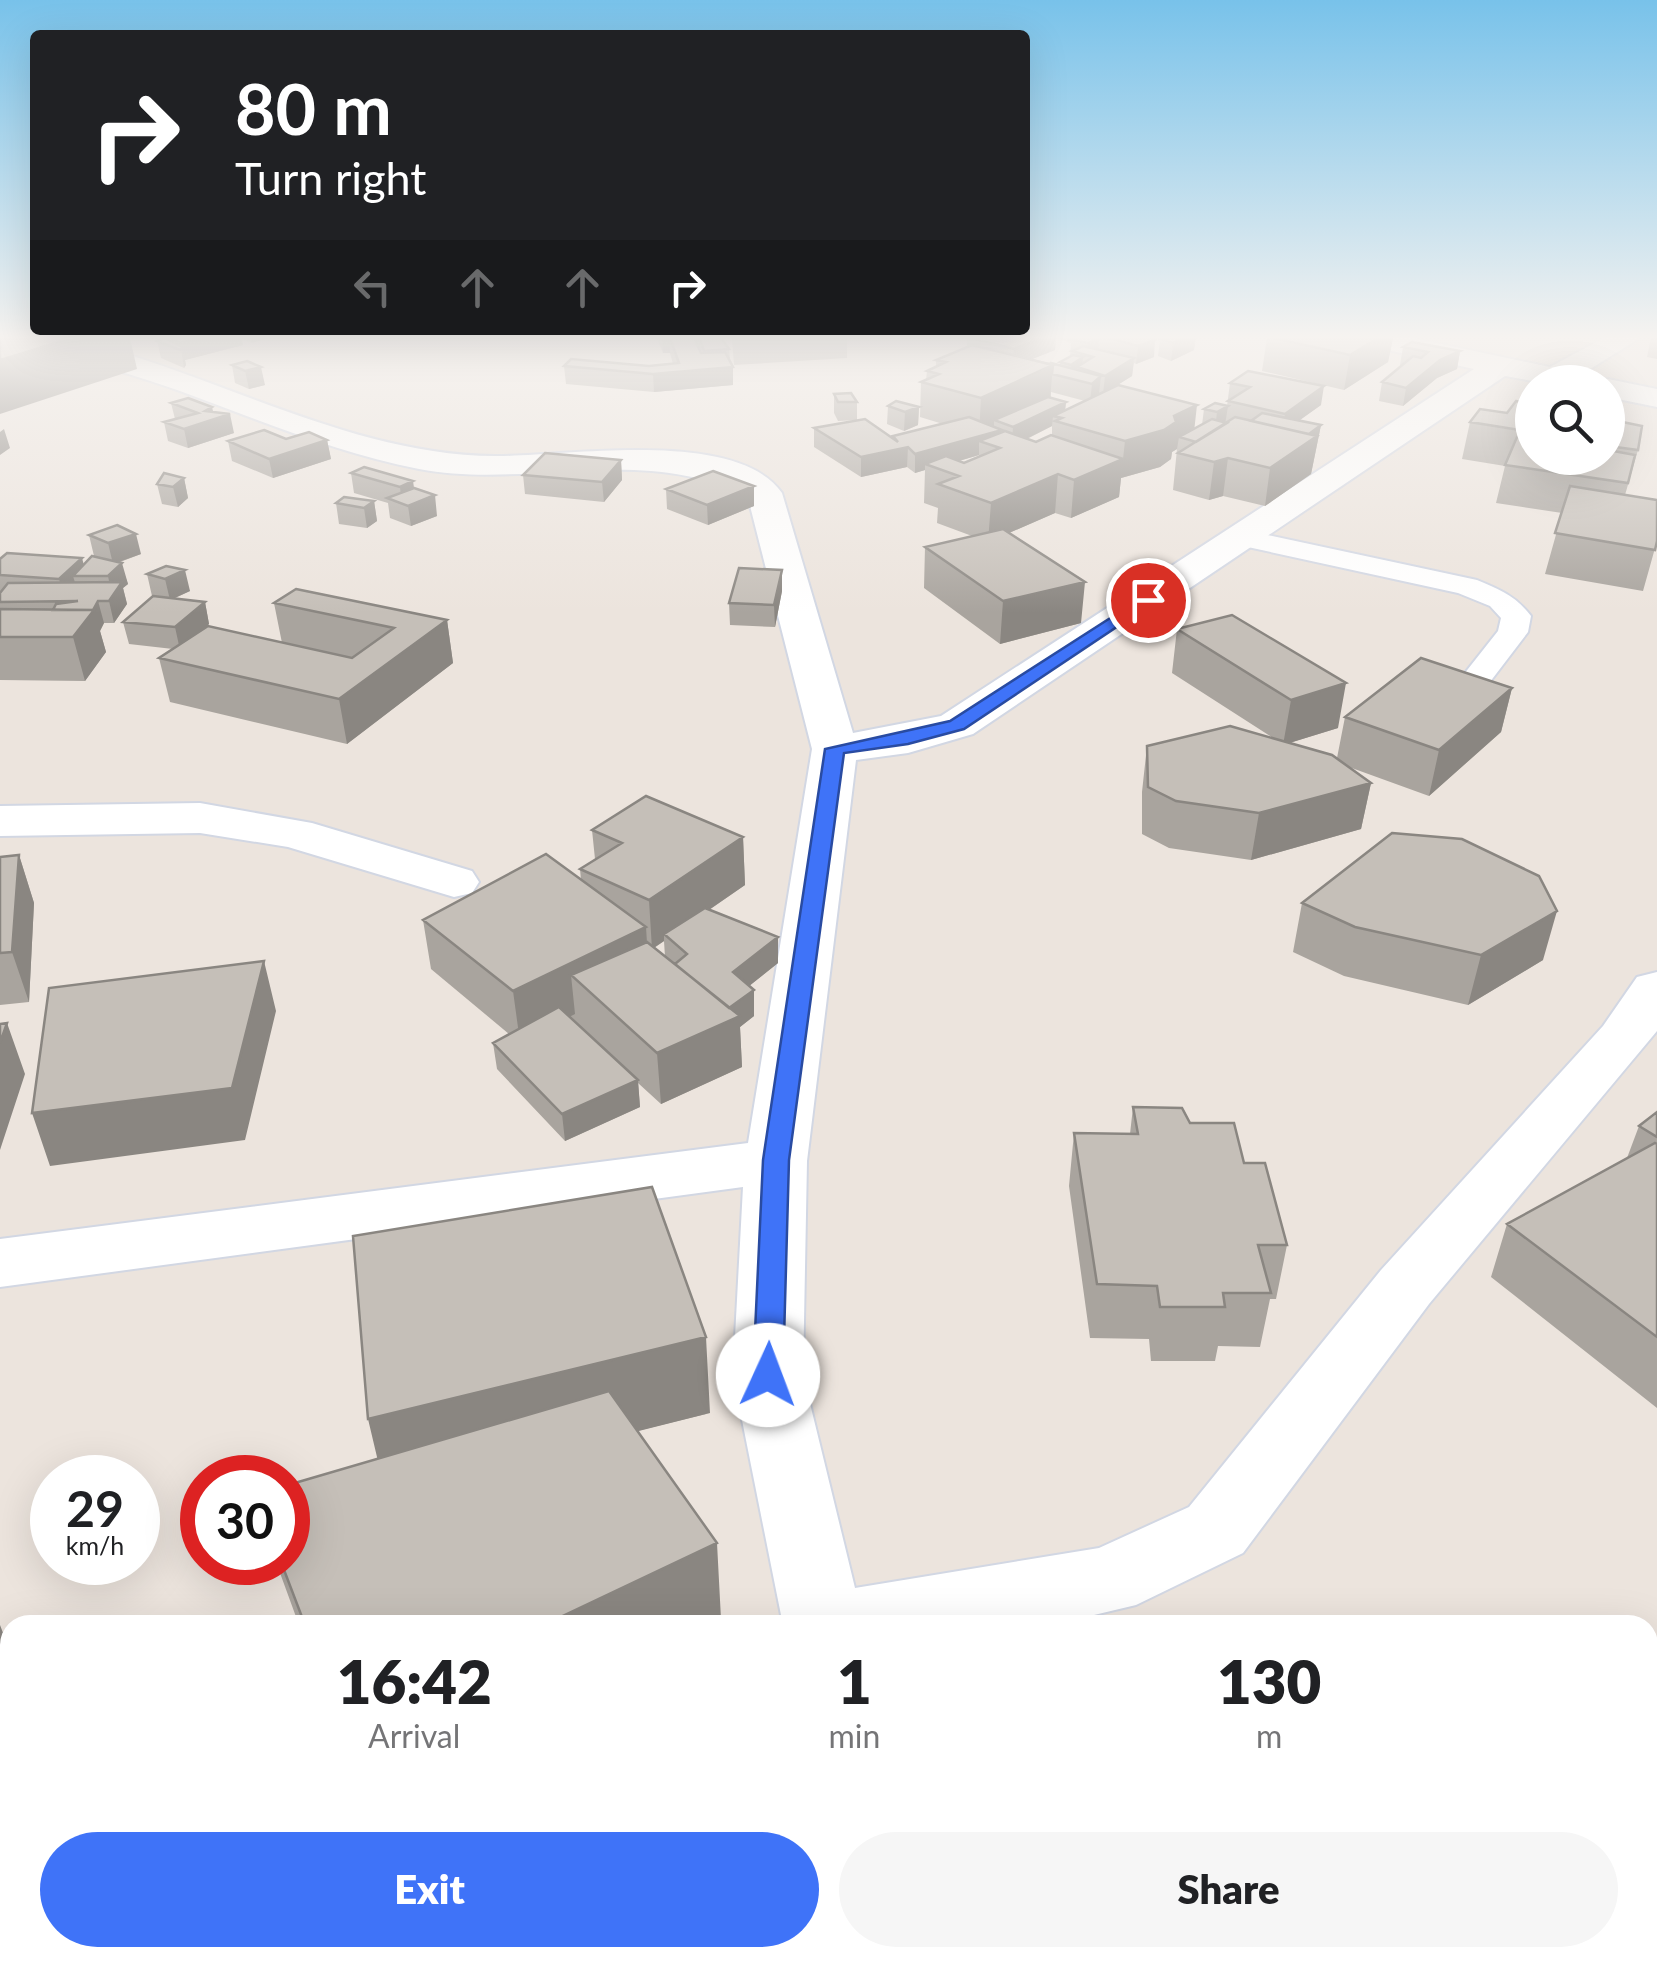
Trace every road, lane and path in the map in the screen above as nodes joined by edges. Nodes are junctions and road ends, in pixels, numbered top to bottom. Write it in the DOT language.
graph roads {
  1 [pos="314,430"];
  2 [pos="1405,430"];
  3 [pos="1244,538"];
  4 [pos="1470,688"];
  5 [pos="835,749"];
  6 [pos="0,821"];
  7 [pos="454,882"];
  8 [pos="1657,990"];
  9 [pos="776,1160"];
  10 [pos="0,1263"];
  11 [pos="821,1615"];
  12 [pos="905,1615"];
  1 -- 5 [label="street"];
  2 -- 3 [label="street"];
  3 -- 4 [label="lane"];
  3 -- 5 [label="street"];
  5 -- 9 [label="street"];
  6 -- 7 [label="street"];
  8 -- 12 [label="street"];
  9 -- 10 [label="street"];
  9 -- 11 [label="street"];
}
